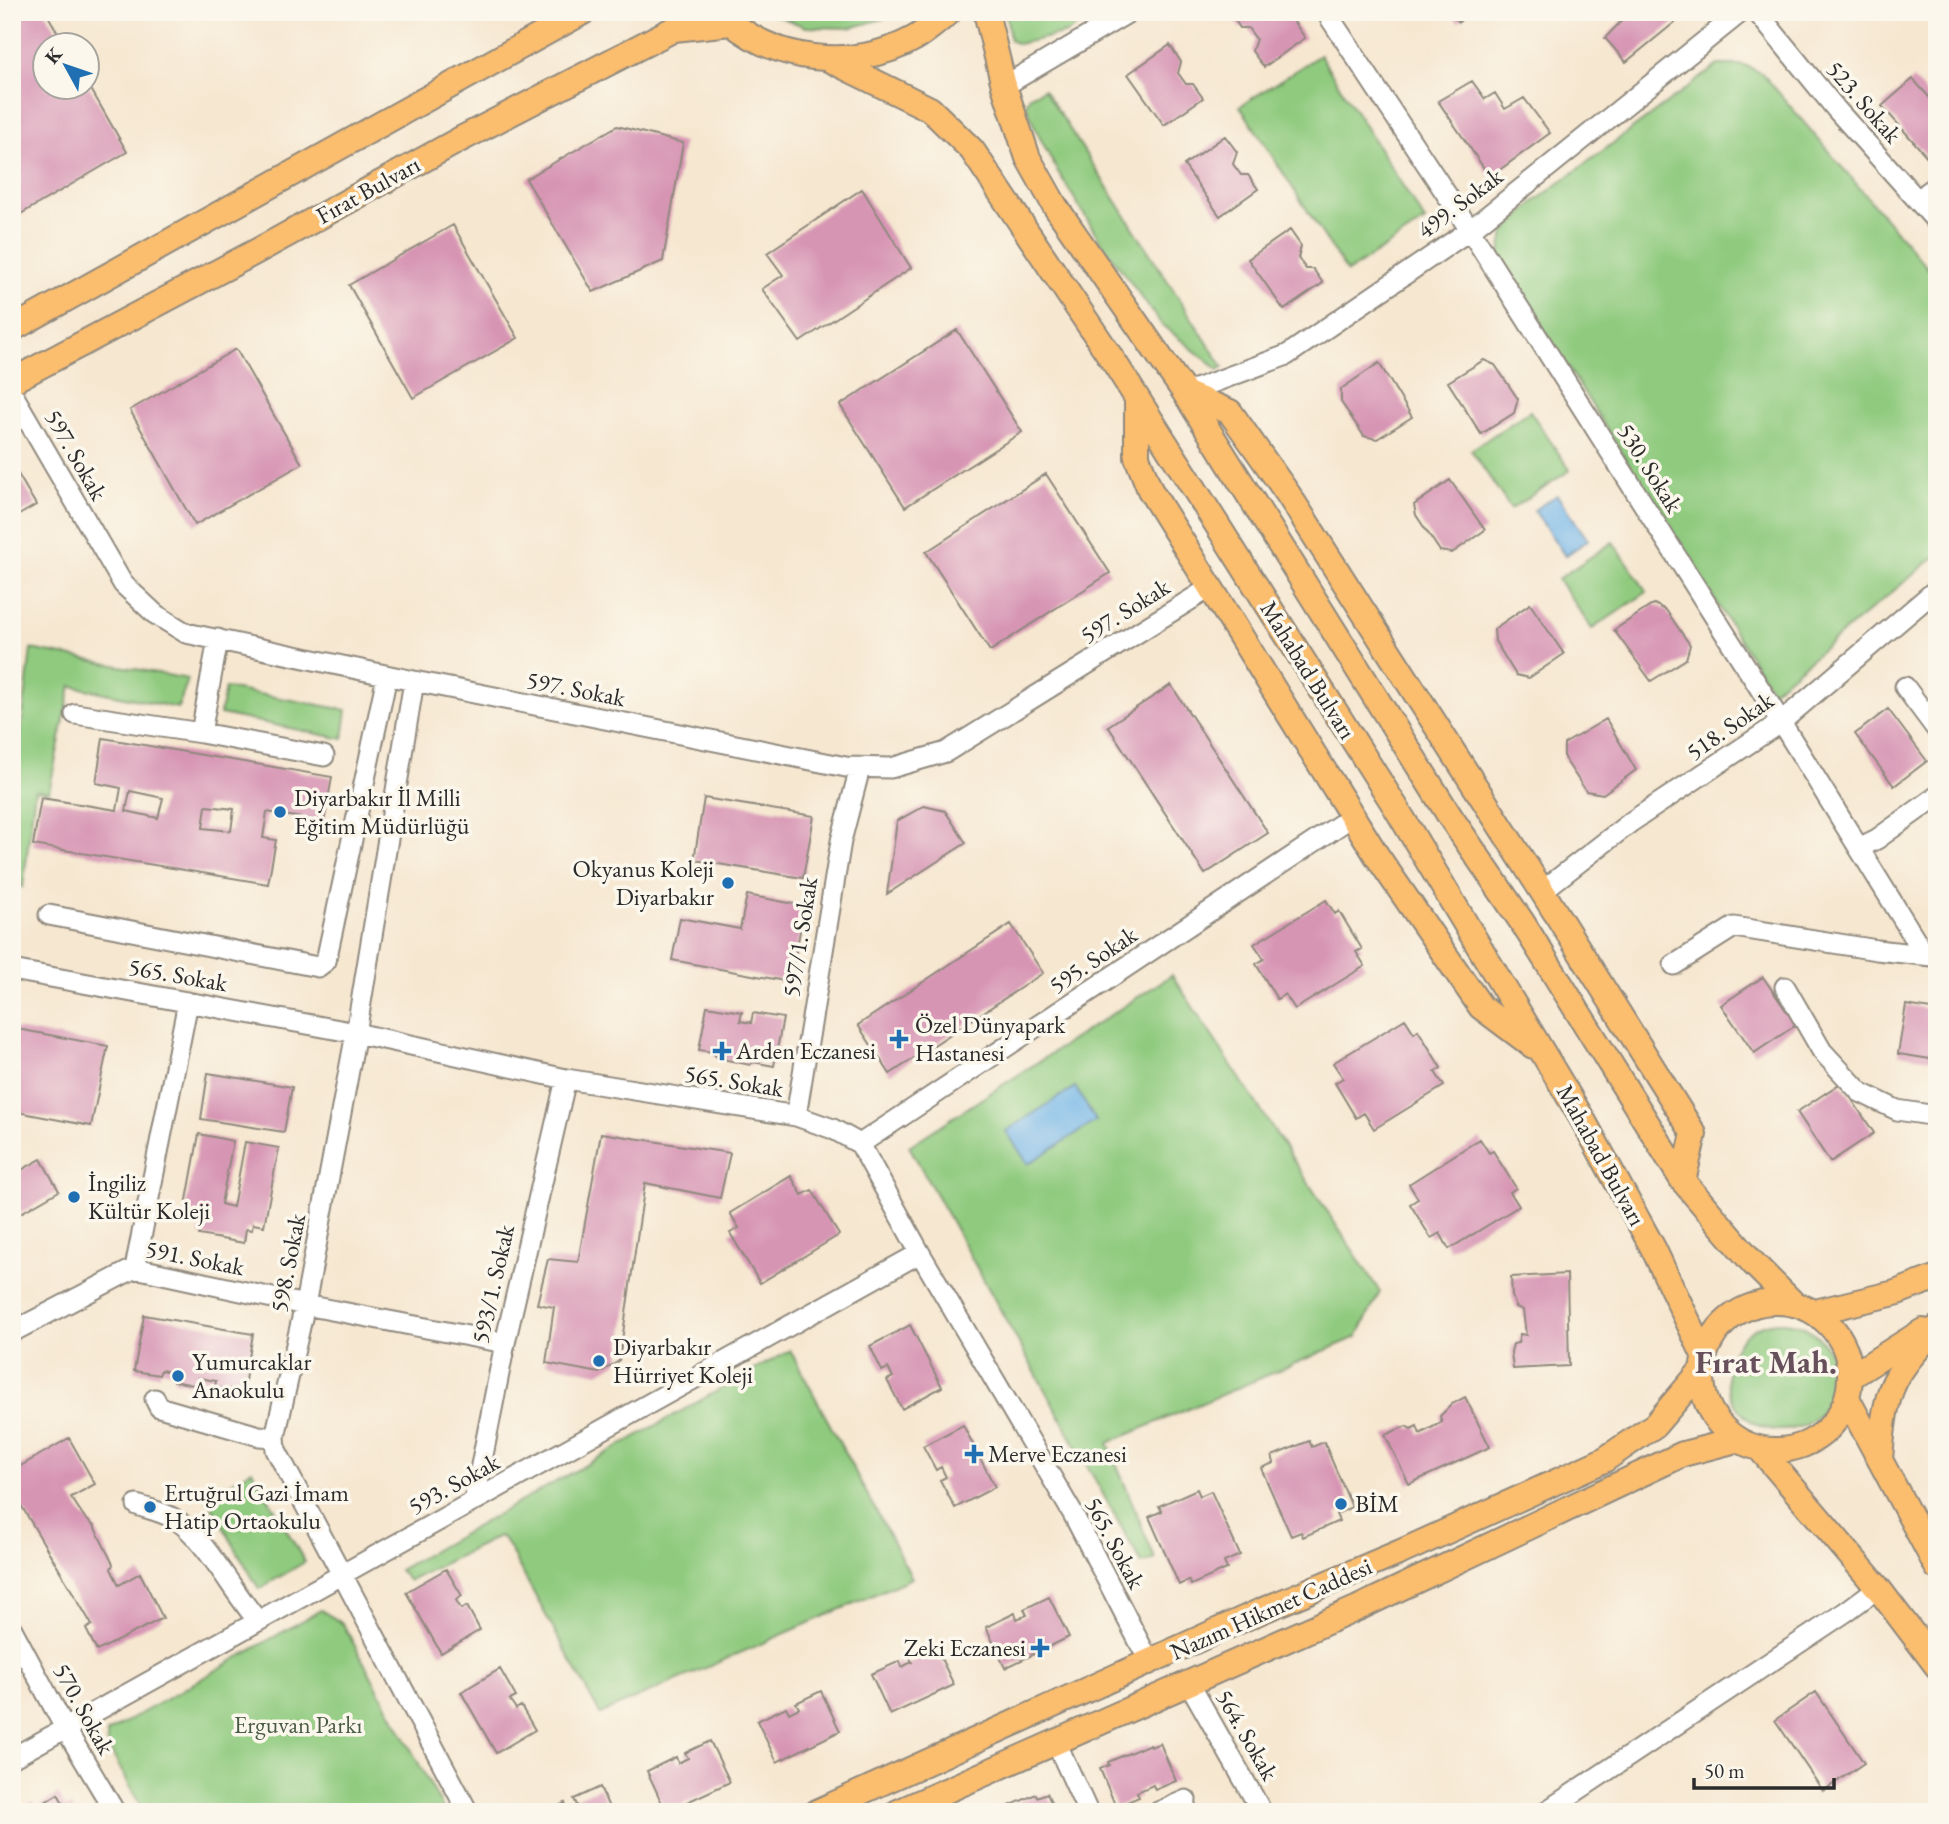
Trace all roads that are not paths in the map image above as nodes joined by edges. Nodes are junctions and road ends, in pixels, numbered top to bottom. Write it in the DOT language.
graph roads {
  1 [pos="583,12"];
  2 [pos="949,12"];
  3 [pos="986,12"];
  4 [pos="1129,12"];
  5 [pos="1741,12"];
  6 [pos="1757,12"];
  7 [pos="1331,14"];
  8 [pos="726,18"];
  9 [pos="828,59"];
  10 [pos="1004,86"];
  11 [pos="1937,184"];
  12 [pos="1918,201"];
  13 [pos="1937,222"];
  14 [pos="1470,230"];
  15 [pos="12,329"];
  16 [pos="12,381"];
  17 [pos="12,393"];
  18 [pos="1185,393"];
  19 [pos="1137,399"];
  20 [pos="1211,586"];
  21 [pos="1937,589"];
  22 [pos="218,639"];
  23 [pos="387,676"];
  24 [pos="414,681"];
  25 [pos="1905,687"];
  26 [pos="75,714"];
  27 [pos="1782,722"];
  28 [pos="1937,730"];
  29 [pos="201,733"];
  30 [pos="324,756"];
  31 [pos="860,768"];
  32 [pos="1937,796"];
  33 [pos="1353,816"];
  34 [pos="1859,848"];
  35 [pos="1542,891"];
  36 [pos="49,915"];
  37 [pos="1931,956"];
  38 [pos="1674,965"];
  39 [pos="12,970"];
  40 [pos="1785,987"];
  41 [pos="188,1002"];
  42 [pos="356,1033"];
  43 [pos="1544,1055"];
  44 [pos="566,1079"];
  45 [pos="1937,1115"];
  46 [pos="796,1116"];
  47 [pos="860,1144"];
  48 [pos="1683,1181"];
  49 [pos="920,1253"];
  50 [pos="135,1268"];
  51 [pos="1937,1277"];
  52 [pos="305,1305"];
  53 [pos="1805,1308"];
  54 [pos="1937,1321"];
  55 [pos="1937,1328"];
  56 [pos="12,1332"];
  57 [pos="505,1343"];
  58 [pos="1703,1363"];
  59 [pos="1848,1388"];
  60 [pos="155,1399"];
  61 [pos="275,1437"];
  62 [pos="1749,1444"];
  63 [pos="1880,1461"];
  64 [pos="474,1501"];
  65 [pos="136,1505"];
  66 [pos="1937,1567"];
  67 [pos="341,1574"];
  68 [pos="1878,1588"];
  69 [pos="258,1621"];
  70 [pos="12,1629"];
  71 [pos="1932,1659"];
  72 [pos="1150,1663"];
  73 [pos="1189,1683"];
  74 [pos="1937,1686"];
  75 [pos="65,1728"];
  76 [pos="1056,1742"];
  77 [pos="12,1758"];
  78 [pos="1185,1800"];
  79 [pos="115,1812"];
  80 [pos="468,1812"];
  81 [pos="817,1812"];
  82 [pos="898,1812"];
  83 [pos="1088,1812"];
  84 [pos="1158,1812"];
  85 [pos="1262,1812"];
  86 [pos="1545,1812"];
  1 -- 15 [label="main road, Fırat Bulvarı"];
  2 -- 9 [label="main road"];
  3 -- 10 [label="main road, Mahabad Bulvarı"];
  4 -- 10 [label="street"];
  5 -- 14 [label="street, 499. Sokak"];
  6 -- 12 [label="street, 523. Sokak"];
  7 -- 14 [label="street, 530. Sokak"];
  8 -- 9 [label="main road"];
  8 -- 16 [label="main road, Fırat Bulvarı"];
  9 -- 19 [label="main road, Mahabad Bulvarı"];
  10 -- 18 [label="main road, Mahabad Bulvarı"];
  11 -- 12 [label="street"];
  12 -- 13 [label="street, 523. Sokak"];
  14 -- 18 [label="street, 499. Sokak"];
  14 -- 27 [label="street, 530. Sokak"];
  17 -- 22 [label="street, 597. Sokak"];
  18 -- 35 [label="main road"];
  18 -- 48 [label="main road, Mahabad Bulvarı"];
  19 -- 20 [label="main road"];
  19 -- 43 [label="main road, Mahabad Bulvarı"];
  20 -- 31 [label="street, 597. Sokak"];
  20 -- 33 [label="main road"];
  21 -- 27 [label="street, 518. Sokak"];
  22 -- 23 [label="street, 597. Sokak"];
  22 -- 29 [label="street"];
  23 -- 24 [label="street, 597. Sokak"];
  23 -- 36 [label="street"];
  24 -- 31 [label="street, 597. Sokak"];
  24 -- 42 [label="street, 598. Sokak"];
  25 -- 28 [label="street"];
  26 -- 29 [label="street"];
  27 -- 34 [label="street, 530. Sokak"];
  27 -- 35 [label="street, 518. Sokak"];
  29 -- 30 [label="street"];
  31 -- 46 [label="street, 597/1. Sokak"];
  32 -- 34 [label="street"];
  33 -- 43 [label="main road"];
  33 -- 47 [label="street, 595. Sokak"];
  34 -- 37 [label="street, 530. Sokak"];
  35 -- 48 [label="main road"];
  37 -- 38 [label="street"];
  39 -- 41 [label="street, 565. Sokak"];
  40 -- 45 [label="street"];
  41 -- 42 [label="street, 565. Sokak"];
  41 -- 50 [label="street"];
  42 -- 44 [label="street, 565. Sokak"];
  42 -- 52 [label="street, 598. Sokak"];
  43 -- 58 [label="main road, Mahabad Bulvarı"];
  44 -- 46 [label="street, 565. Sokak"];
  44 -- 57 [label="street, 593/1. Sokak"];
  46 -- 47 [label="street, 565. Sokak"];
  47 -- 49 [label="street, 565. Sokak"];
  48 -- 53 [label="main road, Mahabad Bulvarı"];
  49 -- 64 [label="street, 593. Sokak"];
  49 -- 72 [label="street, 565. Sokak"];
  50 -- 52 [label="street, 591. Sokak"];
  50 -- 56 [label="street, 591. Sokak"];
  51 -- 53 [label="main road"];
  52 -- 57 [label="street, 591. Sokak"];
  52 -- 61 [label="street, 598. Sokak"];
  53 -- 58 [label="main road"];
  53 -- 59 [label="main road"];
  54 -- 59 [label="main road"];
  55 -- 63 [label="main road"];
  57 -- 64 [label="street, 593/1. Sokak"];
  58 -- 62 [label="main road"];
  58 -- 72 [label="main road, Nazım Hikmet Caddesi"];
  59 -- 62 [label="main road"];
  59 -- 63 [label="main road"];
  60 -- 61 [label="street"];
  61 -- 67 [label="street"];
  62 -- 68 [label="main road"];
  62 -- 73 [label="main road, Nazım Hikmet Caddesi"];
  63 -- 66 [label="main road"];
  64 -- 67 [label="street, 593. Sokak"];
  65 -- 69 [label="street"];
  67 -- 69 [label="street, 593. Sokak"];
  67 -- 80 [label="street"];
  68 -- 71 [label="main road"];
  68 -- 86 [label="street"];
  69 -- 75 [label="street, 593. Sokak"];
  70 -- 75 [label="street, 570. Sokak"];
  71 -- 74 [label="main road"];
  72 -- 81 [label="main road, Nazım Hikmet Caddesi"];
  73 -- 76 [label="main road, Nazım Hikmet Caddesi"];
  73 -- 85 [label="street, 564. Sokak"];
  75 -- 77 [label="street, 593. Sokak"];
  75 -- 79 [label="street, 570. Sokak"];
  76 -- 82 [label="main road, Nazım Hikmet Caddesi"];
  76 -- 83 [label="street"];
  78 -- 84 [label="street"];
}
